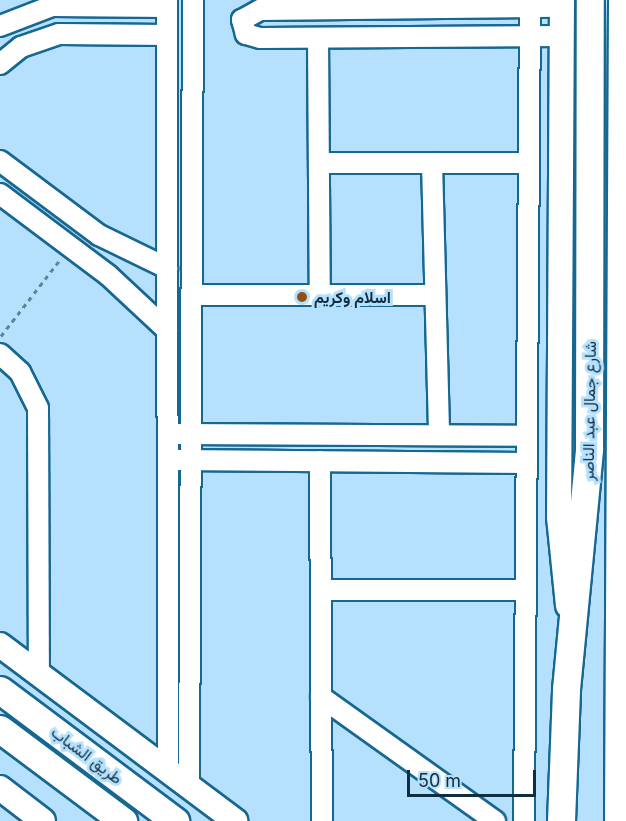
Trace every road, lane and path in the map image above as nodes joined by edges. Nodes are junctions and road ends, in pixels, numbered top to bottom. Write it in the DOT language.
graph roads {
  1 [pos="193,0"];
  2 [pos="590,0"];
  3 [pos="167,4"];
  4 [pos="444,4"];
  5 [pos="562,4"];
  6 [pos="530,8"];
  7 [pos="624,20"];
  8 [pos="0,26"];
  9 [pos="167,35"];
  10 [pos="562,36"];
  11 [pos="530,37"];
  12 [pos="318,38"];
  13 [pos="0,64"];
  14 [pos="624,143"];
  15 [pos="0,161"];
  16 [pos="320,163"];
  17 [pos="432,163"];
  18 [pos="529,163"];
  19 [pos="0,194"];
  20 [pos="624,194"];
  21 [pos="70,247"];
  22 [pos="167,268"];
  23 [pos="191,295"];
  24 [pos="320,295"];
  25 [pos="435,295"];
  26 [pos="167,330"];
  27 [pos="0,338"];
  28 [pos="0,354"];
  29 [pos="167,434"];
  30 [pos="190,434"];
  31 [pos="439,435"];
  32 [pos="525,436"];
  33 [pos="167,460"];
  34 [pos="190,460"];
  35 [pos="320,461"];
  36 [pos="525,463"];
  37 [pos="321,590"];
  38 [pos="523,590"];
  39 [pos="573,633"];
  40 [pos="0,645"];
  41 [pos="39,674"];
  42 [pos="0,690"];
  43 [pos="321,697"];
  44 [pos="1,730"];
  45 [pos="168,770"];
  46 [pos="189,786"];
  47 [pos="0,788"];
  48 [pos="43,821"];
  49 [pos="123,821"];
  50 [pos="175,821"];
  51 [pos="235,821"];
  52 [pos="322,821"];
  53 [pos="495,821"];
  54 [pos="524,821"];
  55 [pos="561,821"];
  56 [pos="618,821"];
  1 -- 23 [label="street"];
  2 -- 39 [label="main road, شارع جمال عبد الناصر"];
  3 -- 8 [label="street"];
  3 -- 9 [label="street"];
  4 -- 6 [label="street"];
  4 -- 12 [label="street"];
  5 -- 6 [label="street"];
  5 -- 10 [label="street"];
  6 -- 11 [label="street"];
  7 -- 14 [label="main road, شارع جمال عبد الناصر"];
  9 -- 13 [label="street"];
  9 -- 22 [label="street"];
  10 -- 11 [label="street"];
  10 -- 39 [label="street"];
  11 -- 12 [label="street"];
  11 -- 18 [label="street"];
  12 -- 16 [label="street"];
  14 -- 20 [label="main road, شارع جمال عبد الناصر"];
  15 -- 22 [label="street"];
  16 -- 17 [label="street"];
  16 -- 24 [label="street"];
  17 -- 18 [label="street"];
  17 -- 25 [label="street"];
  18 -- 32 [label="street"];
  19 -- 21 [label="street"];
  20 -- 56 [label="main road, شارع جمال عبد الناصر"];
  21 -- 26 [label="street"];
  21 -- 27 [label="path"];
  22 -- 26 [label="street"];
  23 -- 24 [label="street"];
  23 -- 30 [label="street"];
  24 -- 25 [label="street"];
  25 -- 31 [label="street"];
  26 -- 29 [label="street"];
  28 -- 41 [label="street"];
  29 -- 30 [label="street"];
  29 -- 33 [label="street"];
  30 -- 31 [label="street"];
  30 -- 34 [label="street"];
  31 -- 32 [label="street"];
  32 -- 36 [label="street"];
  33 -- 34 [label="street"];
  33 -- 45 [label="street"];
  34 -- 35 [label="street"];
  34 -- 46 [label="street"];
  35 -- 36 [label="street"];
  35 -- 37 [label="street"];
  36 -- 38 [label="street"];
  37 -- 38 [label="street"];
  37 -- 43 [label="street"];
  38 -- 54 [label="street"];
  39 -- 55 [label="main road, شارع جمال عبد الناصر"];
  40 -- 41 [label="street"];
  41 -- 45 [label="street"];
  42 -- 50 [label="main road, طريق الشباب"];
  43 -- 52 [label="street"];
  43 -- 53 [label="street"];
  44 -- 49 [label="main road, طريق الشباب"];
  45 -- 46 [label="street"];
  46 -- 51 [label="street"];
  47 -- 48 [label="street"];
}
